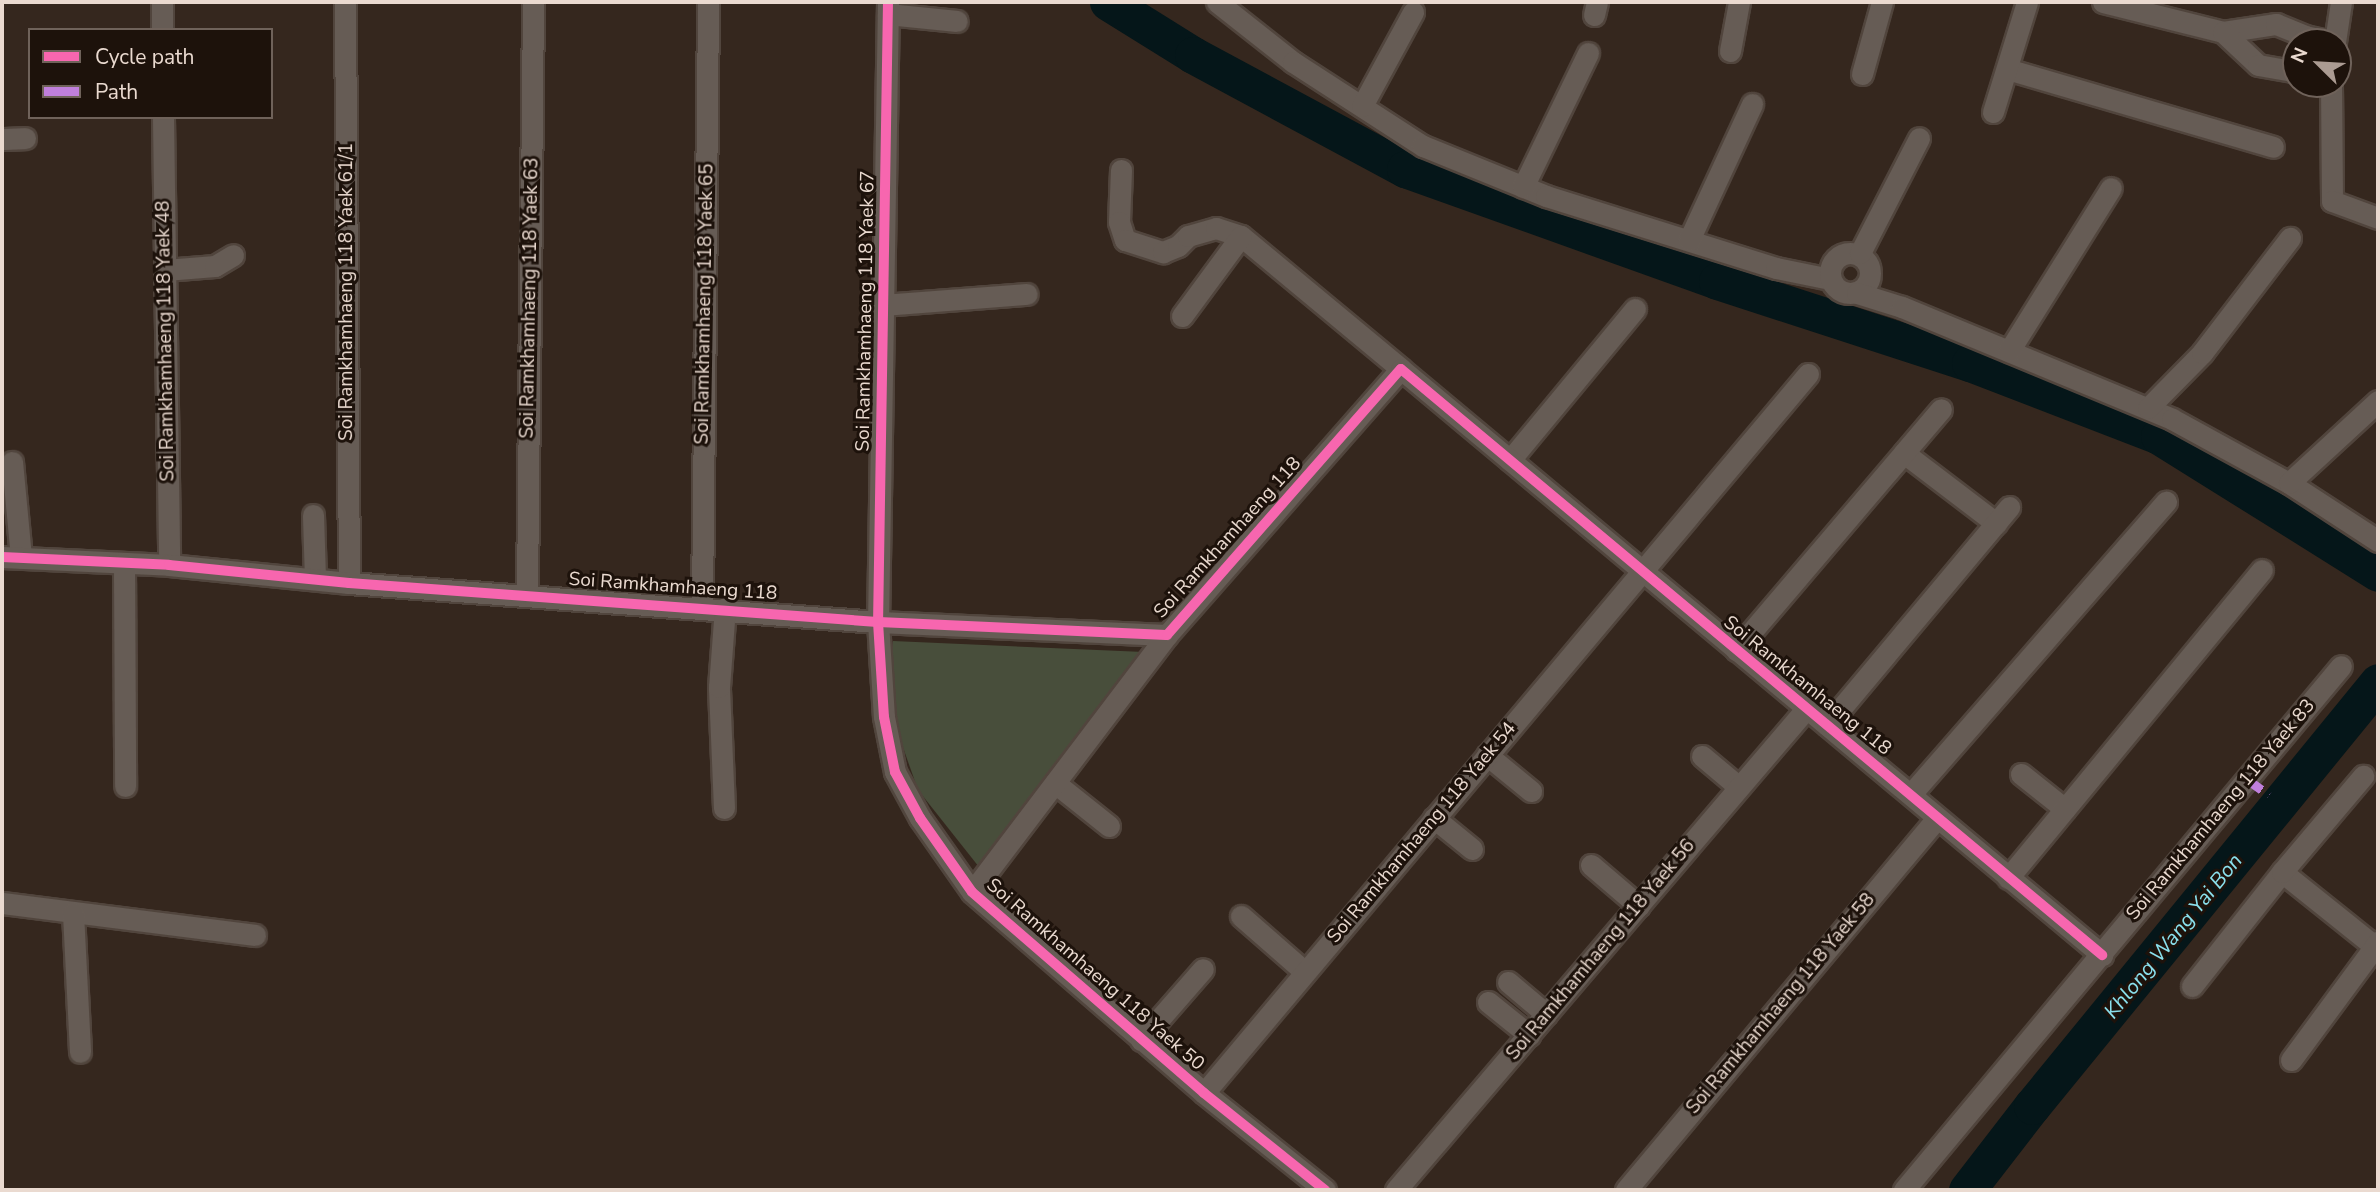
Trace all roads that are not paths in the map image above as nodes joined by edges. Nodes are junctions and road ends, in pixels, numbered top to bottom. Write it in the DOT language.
graph roads {
  1 [pos="162,2"];
  2 [pos="345,2"];
  3 [pos="533,2"];
  4 [pos="708,2"];
  5 [pos="1217,2"];
  6 [pos="1740,2"];
  7 [pos="1882,2"];
  8 [pos="2027,2"];
  9 [pos="2103,2"];
  10 [pos="2341,2"];
  11 [pos="888,8"];
  12 [pos="1413,12"];
  13 [pos="957,21"];
  14 [pos="162,28"];
  15 [pos="2286,28"];
  16 [pos="2336,28"];
  17 [pos="2223,32"];
  18 [pos="1730,51"];
  19 [pos="1588,53"];
  20 [pos="2007,69"];
  21 [pos="2282,69"];
  22 [pos="1862,74"];
  23 [pos="2331,98"];
  24 [pos="1752,104"];
  25 [pos="1362,106"];
  26 [pos="1993,112"];
  27 [pos="163,119"];
  28 [pos="25,138"];
  29 [pos="1919,138"];
  30 [pos="2,139"];
  31 [pos="2273,147"];
  32 [pos="1121,170"];
  33 [pos="1523,187"];
  34 [pos="2110,188"];
  35 [pos="2378,218"];
  36 [pos="1241,236"];
  37 [pos="2290,238"];
  38 [pos="1689,240"];
  39 [pos="1860,253"];
  40 [pos="233,255"];
  41 [pos="165,270"];
  42 [pos="1830,279"];
  43 [pos="1857,293"];
  44 [pos="1027,294"];
  45 [pos="883,305"];
  46 [pos="1635,309"];
  47 [pos="1182,316"];
  48 [pos="2009,351"];
  49 [pos="1401,369"];
  50 [pos="1808,374"];
  51 [pos="2378,401"];
  52 [pos="2148,408"];
  53 [pos="1941,409"];
  54 [pos="1904,453"];
  55 [pos="1510,460"];
  56 [pos="12,462"];
  57 [pos="2289,482"];
  58 [pos="2166,502"];
  59 [pos="313,515"];
  60 [pos="2378,541"];
  61 [pos="11,557"];
  62 [pos="124,563"];
  63 [pos="169,565"];
  64 [pos="2262,570"];
  65 [pos="1640,572"];
  66 [pos="315,579"];
  67 [pos="349,583"];
  68 [pos="527,594"];
  69 [pos="702,607"];
  70 [pos="725,608"];
  71 [pos="878,622"];
  72 [pos="1167,635"];
  73 [pos="1736,650"];
  74 [pos="2341,666"];
  75 [pos="1806,709"];
  76 [pos="1827,725"];
  77 [pos="1487,755"];
  78 [pos="1702,756"];
  79 [pos="2021,774"];
  80 [pos="2363,776"];
  81 [pos="1055,783"];
  82 [pos="124,786"];
  83 [pos="1739,787"];
  84 [pos="1531,791"];
  85 [pos="1911,794"];
  86 [pos="724,808"];
  87 [pos="2065,809"];
  88 [pos="1434,818"];
  89 [pos="1937,818"];
  90 [pos="1109,826"];
  91 [pos="1472,849"];
  92 [pos="1591,865"];
  93 [pos="2282,872"];
  94 [pos="2008,878"];
  95 [pos="972,892"];
  96 [pos="2,903"];
  97 [pos="1639,906"];
  98 [pos="73,913"];
  99 [pos="1241,916"];
  100 [pos="255,935"];
  101 [pos="2377,946"];
  102 [pos="2102,955"];
  103 [pos="1203,969"];
  104 [pos="1305,972"];
  105 [pos="1508,982"];
  106 [pos="2192,986"];
  107 [pos="1488,1002"];
  108 [pos="1546,1014"];
  109 [pos="1529,1035"];
  110 [pos="1141,1040"];
  111 [pos="80,1052"];
  112 [pos="2291,1060"];
  113 [pos="1204,1093"];
  114 [pos="1325,1190"];
  115 [pos="1396,1190"];
  116 [pos="1626,1190"];
  117 [pos="1904,1190"];
  1 -- 14 [label="street"];
  2 -- 67 [label="street, Soi Ramkhamhaeng 118 Yaek 61/1"];
  3 -- 68 [label="street, Soi Ramkhamhaeng 118 Yaek 63"];
  4 -- 69 [label="street, Soi Ramkhamhaeng 118 Yaek 65"];
  5 -- 25 [label="street"];
  6 -- 18 [label="street"];
  7 -- 22 [label="street"];
  8 -- 20 [label="street"];
  9 -- 17 [label="street"];
  10 -- 16 [label="street"];
  11 -- 13 [label="street"];
  11 -- 45 [label="street, Soi Ramkhamhaeng 118 Yaek 67"];
  12 -- 25 [label="street"];
  15 -- 17 [label="street"];
  17 -- 21 [label="street"];
  19 -- 33 [label="street"];
  20 -- 26 [label="street"];
  20 -- 31 [label="street"];
  23 -- 35 [label="street"];
  24 -- 38 [label="street"];
  25 -- 33 [label="street"];
  27 -- 41 [label="street, Soi Ramkhamhaeng 118 Yaek 48"];
  28 -- 30 [label="street"];
  29 -- 39 [label="street"];
  32 -- 36 [label="street"];
  33 -- 38 [label="street"];
  34 -- 48 [label="street"];
  36 -- 47 [label="street"];
  36 -- 49 [label="street"];
  37 -- 52 [label="street"];
  38 -- 42 [label="street"];
  39 -- 42 [label="street"];
  39 -- 43 [label="street"];
  40 -- 41 [label="street"];
  41 -- 63 [label="street, Soi Ramkhamhaeng 118 Yaek 48"];
  42 -- 43 [label="street"];
  43 -- 48 [label="street"];
  44 -- 45 [label="street"];
  45 -- 71 [label="street, Soi Ramkhamhaeng 118 Yaek 67"];
  46 -- 55 [label="street"];
  48 -- 52 [label="street"];
  49 -- 55 [label="street, Soi Ramkhamhaeng 118"];
  49 -- 72 [label="street, Soi Ramkhamhaeng 118"];
  50 -- 65 [label="street, Soi Ramkhamhaeng 118 Yaek 54"];
  51 -- 57 [label="street"];
  52 -- 57 [label="street"];
  53 -- 54 [label="street"];
  54 -- 73 [label="street"];
  54 -- 76 [label="street"];
  55 -- 65 [label="street, Soi Ramkhamhaeng 118"];
  56 -- 61 [label="street"];
  57 -- 60 [label="street"];
  58 -- 85 [label="street"];
  59 -- 66 [label="street"];
  61 -- 62 [label="street, Soi Ramkhamhaeng 118"];
  62 -- 63 [label="street, Soi Ramkhamhaeng 118"];
  62 -- 82 [label="street"];
  63 -- 66 [label="street, Soi Ramkhamhaeng 118"];
  64 -- 87 [label="street"];
  65 -- 73 [label="street, Soi Ramkhamhaeng 118"];
  65 -- 77 [label="street, Soi Ramkhamhaeng 118 Yaek 54"];
  66 -- 67 [label="street, Soi Ramkhamhaeng 118"];
  67 -- 68 [label="street, Soi Ramkhamhaeng 118"];
  68 -- 69 [label="street, Soi Ramkhamhaeng 118"];
  69 -- 70 [label="street, Soi Ramkhamhaeng 118"];
  70 -- 71 [label="street, Soi Ramkhamhaeng 118"];
  70 -- 86 [label="street"];
  71 -- 72 [label="street, Soi Ramkhamhaeng 118"];
  71 -- 95 [label="street, Soi Ramkhamhaeng 118 Yaek 50"];
  72 -- 81 [label="street"];
  73 -- 75 [label="street, Soi Ramkhamhaeng 118"];
  74 -- 102 [label="street, Soi Ramkhamhaeng 118 Yaek 83"];
  75 -- 76 [label="street, Soi Ramkhamhaeng 118"];
  75 -- 83 [label="street, Soi Ramkhamhaeng 118 Yaek 56"];
  76 -- 85 [label="street, Soi Ramkhamhaeng 118"];
  77 -- 84 [label="street"];
  77 -- 88 [label="street, Soi Ramkhamhaeng 118 Yaek 54"];
  78 -- 83 [label="street"];
  79 -- 87 [label="street"];
  80 -- 93 [label="street"];
  81 -- 90 [label="street"];
  81 -- 95 [label="street"];
  83 -- 97 [label="street, Soi Ramkhamhaeng 118 Yaek 56"];
  85 -- 89 [label="street, Soi Ramkhamhaeng 118"];
  87 -- 94 [label="street"];
  88 -- 91 [label="street"];
  88 -- 104 [label="street, Soi Ramkhamhaeng 118 Yaek 54"];
  89 -- 94 [label="street, Soi Ramkhamhaeng 118"];
  89 -- 116 [label="street, Soi Ramkhamhaeng 118 Yaek 58"];
  92 -- 97 [label="street"];
  93 -- 101 [label="street"];
  93 -- 106 [label="street"];
  94 -- 102 [label="street, Soi Ramkhamhaeng 118"];
  95 -- 110 [label="street, Soi Ramkhamhaeng 118 Yaek 50"];
  96 -- 98 [label="street"];
  97 -- 108 [label="street, Soi Ramkhamhaeng 118 Yaek 56"];
  98 -- 100 [label="street"];
  98 -- 111 [label="street"];
  99 -- 104 [label="street"];
  101 -- 112 [label="street"];
  102 -- 117 [label="street, Soi Ramkhamhaeng 118 Yaek 83"];
  103 -- 110 [label="street"];
  104 -- 113 [label="street, Soi Ramkhamhaeng 118 Yaek 54"];
  105 -- 108 [label="street"];
  107 -- 109 [label="street"];
  108 -- 109 [label="street, Soi Ramkhamhaeng 118 Yaek 56"];
  109 -- 115 [label="street, Soi Ramkhamhaeng 118 Yaek 56"];
  110 -- 113 [label="street, Soi Ramkhamhaeng 118 Yaek 50"];
  113 -- 114 [label="street, Soi Ramkhamhaeng 118 Yaek 50"];
}
